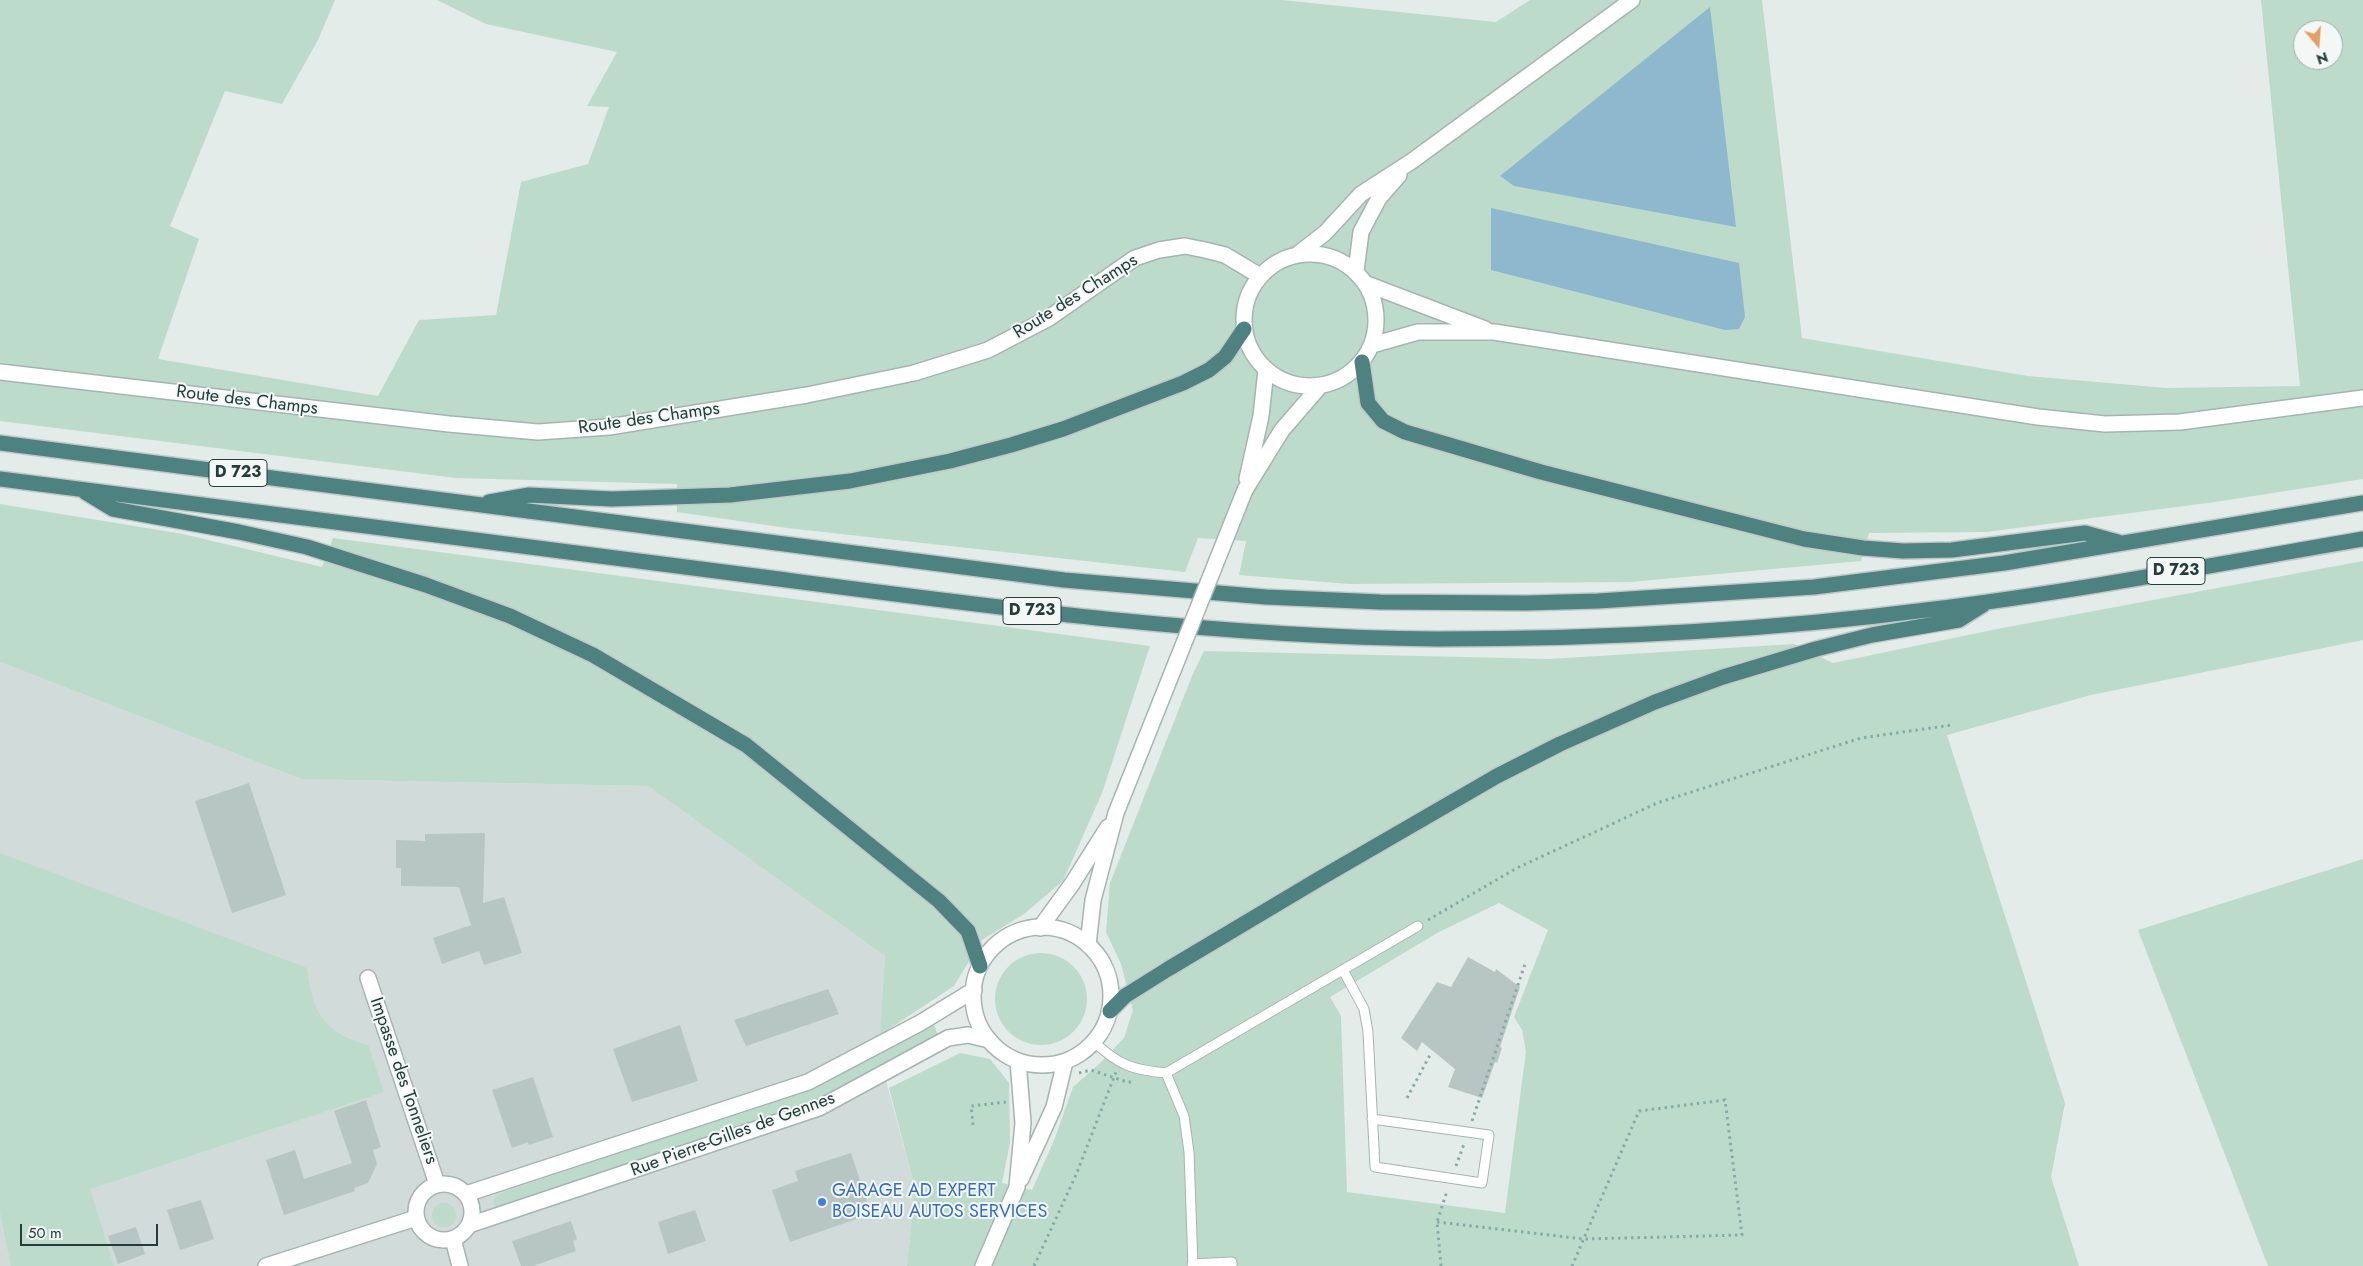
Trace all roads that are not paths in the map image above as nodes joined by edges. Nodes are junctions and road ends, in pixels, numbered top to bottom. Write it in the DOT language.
graph roads {
  1 [pos="1632,0"];
  2 [pos="1412,161"];
  3 [pos="1298,254"];
  4 [pos="1356,271"];
  5 [pos="1260,276"];
  6 [pos="1367,284"];
  7 [pos="1244,329"];
  8 [pos="1494,332"];
  9 [pos="1372,345"];
  10 [pos="1362,362"];
  11 [pos="1266,370"];
  12 [pos="0,372"];
  13 [pos="1320,386"];
  14 [pos="2363,398"];
  15 [pos="0,443"];
  16 [pos="0,479"];
  17 [pos="80,489"];
  18 [pos="1245,490"];
  19 [pos="2363,503"];
  20 [pos="475,505"];
  21 [pos="2363,539"];
  22 [pos="2125,544"];
  23 [pos="1988,602"];
  24 [pos="1116,813"];
  25 [pos="1418,926"];
  26 [pos="1040,928"];
  27 [pos="1088,945"];
  28 [pos="980,966"];
  29 [pos="1343,970"];
  30 [pos="368,978"];
  31 [pos="974,990"];
  32 [pos="1110,1011"];
  33 [pos="989,1040"];
  34 [pos="1094,1042"];
  35 [pos="1018,1061"];
  36 [pos="1065,1062"];
  37 [pos="1166,1073"];
  38 [pos="1372,1118"];
  39 [pos="437,1184"];
  40 [pos="1017,1187"];
  41 [pos="466,1194"];
  42 [pos="416,1218"];
  43 [pos="469,1226"];
  44 [pos="453,1239"];
  45 [pos="1192,1265"];
  46 [pos="266,1266"];
  47 [pos="460,1266"];
  48 [pos="983,1266"];
  49 [pos="1232,1266"];
  1 -- 2 [label="street"];
  2 -- 3 [label="street"];
  2 -- 4 [label="street"];
  3 -- 4 [label="street"];
  3 -- 5 [label="street"];
  4 -- 6 [label="street"];
  5 -- 7 [label="street"];
  5 -- 12 [label="street, Route des Champs"];
  6 -- 8 [label="street"];
  6 -- 9 [label="street"];
  7 -- 11 [label="street"];
  7 -- 20 [label="highway"];
  8 -- 9 [label="street"];
  8 -- 14 [label="street"];
  9 -- 10 [label="street"];
  10 -- 13 [label="street"];
  10 -- 22 [label="highway"];
  11 -- 13 [label="street"];
  11 -- 18 [label="street"];
  13 -- 18 [label="street"];
  15 -- 20 [label="highway, D 723"];
  16 -- 17 [label="highway, D 723"];
  17 -- 23 [label="highway, D 723"];
  17 -- 28 [label="highway"];
  18 -- 24 [label="street, bridge"];
  19 -- 22 [label="highway, D 723"];
  20 -- 22 [label="highway, D 723"];
  21 -- 23 [label="highway, D 723"];
  23 -- 32 [label="highway"];
  24 -- 26 [label="street"];
  24 -- 27 [label="street"];
  25 -- 29 [label="lane"];
  26 -- 27 [label="street"];
  26 -- 28 [label="street"];
  27 -- 32 [label="street"];
  28 -- 31 [label="street"];
  29 -- 37 [label="lane"];
  29 -- 38 [label="lane"];
  30 -- 39 [label="street, Impasse des Tonneliers"];
  31 -- 33 [label="street"];
  31 -- 41 [label="street, Rue Pierre-Gilles de Gennes"];
  32 -- 34 [label="street"];
  33 -- 35 [label="street"];
  33 -- 43 [label="street, Rue Pierre-Gilles de Gennes"];
  34 -- 36 [label="street"];
  34 -- 37 [label="lane"];
  35 -- 36 [label="street"];
  35 -- 40 [label="street"];
  36 -- 40 [label="street"];
  37 -- 45 [label="lane"];
  38 -- 38 [label="lane"];
  39 -- 41 [label="street"];
  39 -- 42 [label="street"];
  40 -- 48 [label="street"];
  41 -- 43 [label="street"];
  42 -- 44 [label="street"];
  42 -- 46 [label="street"];
  43 -- 44 [label="street, Rue Pierre-Gilles de Gennes"];
  44 -- 47 [label="street"];
  45 -- 49 [label="lane"];
}
